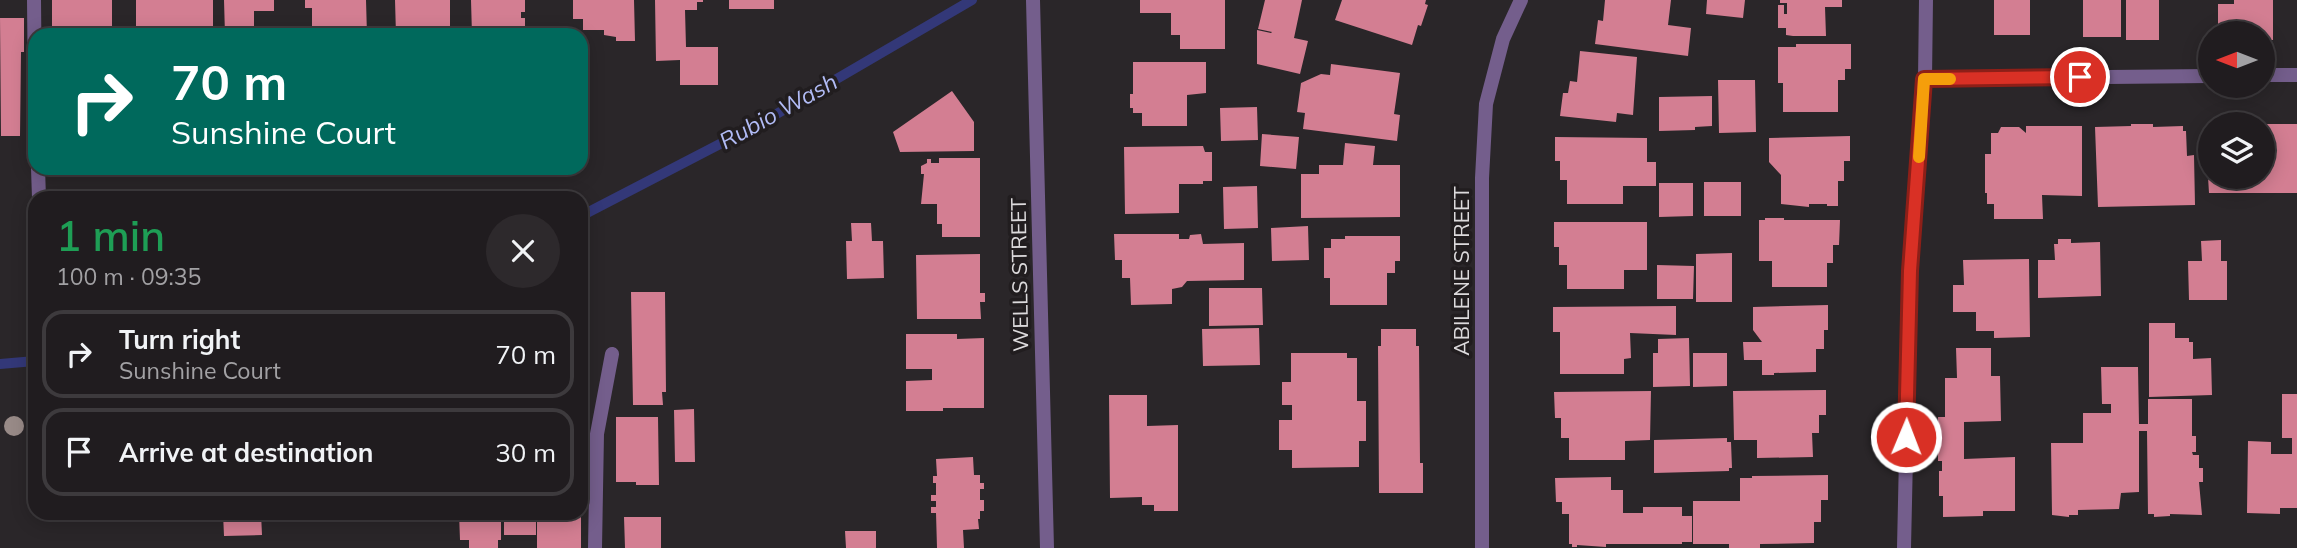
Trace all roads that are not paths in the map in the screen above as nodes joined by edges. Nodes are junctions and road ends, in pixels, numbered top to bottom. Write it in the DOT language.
graph roads {
  1 [pos="34,0"];
  2 [pos="1033,0"];
  3 [pos="1521,0"];
  4 [pos="1926,0"];
  5 [pos="34,28"];
  6 [pos="2275,75"];
  7 [pos="2297,75"];
  8 [pos="2198,76"];
  9 [pos="1924,79"];
  10 [pos="612,354"];
  11 [pos="595,548"];
  12 [pos="1047,548"];
  13 [pos="1482,548"];
  14 [pos="1903,548"];
  1 -- 5 [label="street"];
  2 -- 12 [label="street, WELLS STREET"];
  3 -- 13 [label="street, ABILENE STREET"];
  4 -- 9 [label="street"];
  6 -- 7 [label="street"];
  8 -- 9 [label="street"];
  9 -- 14 [label="street"];
  10 -- 11 [label="street"];
}
